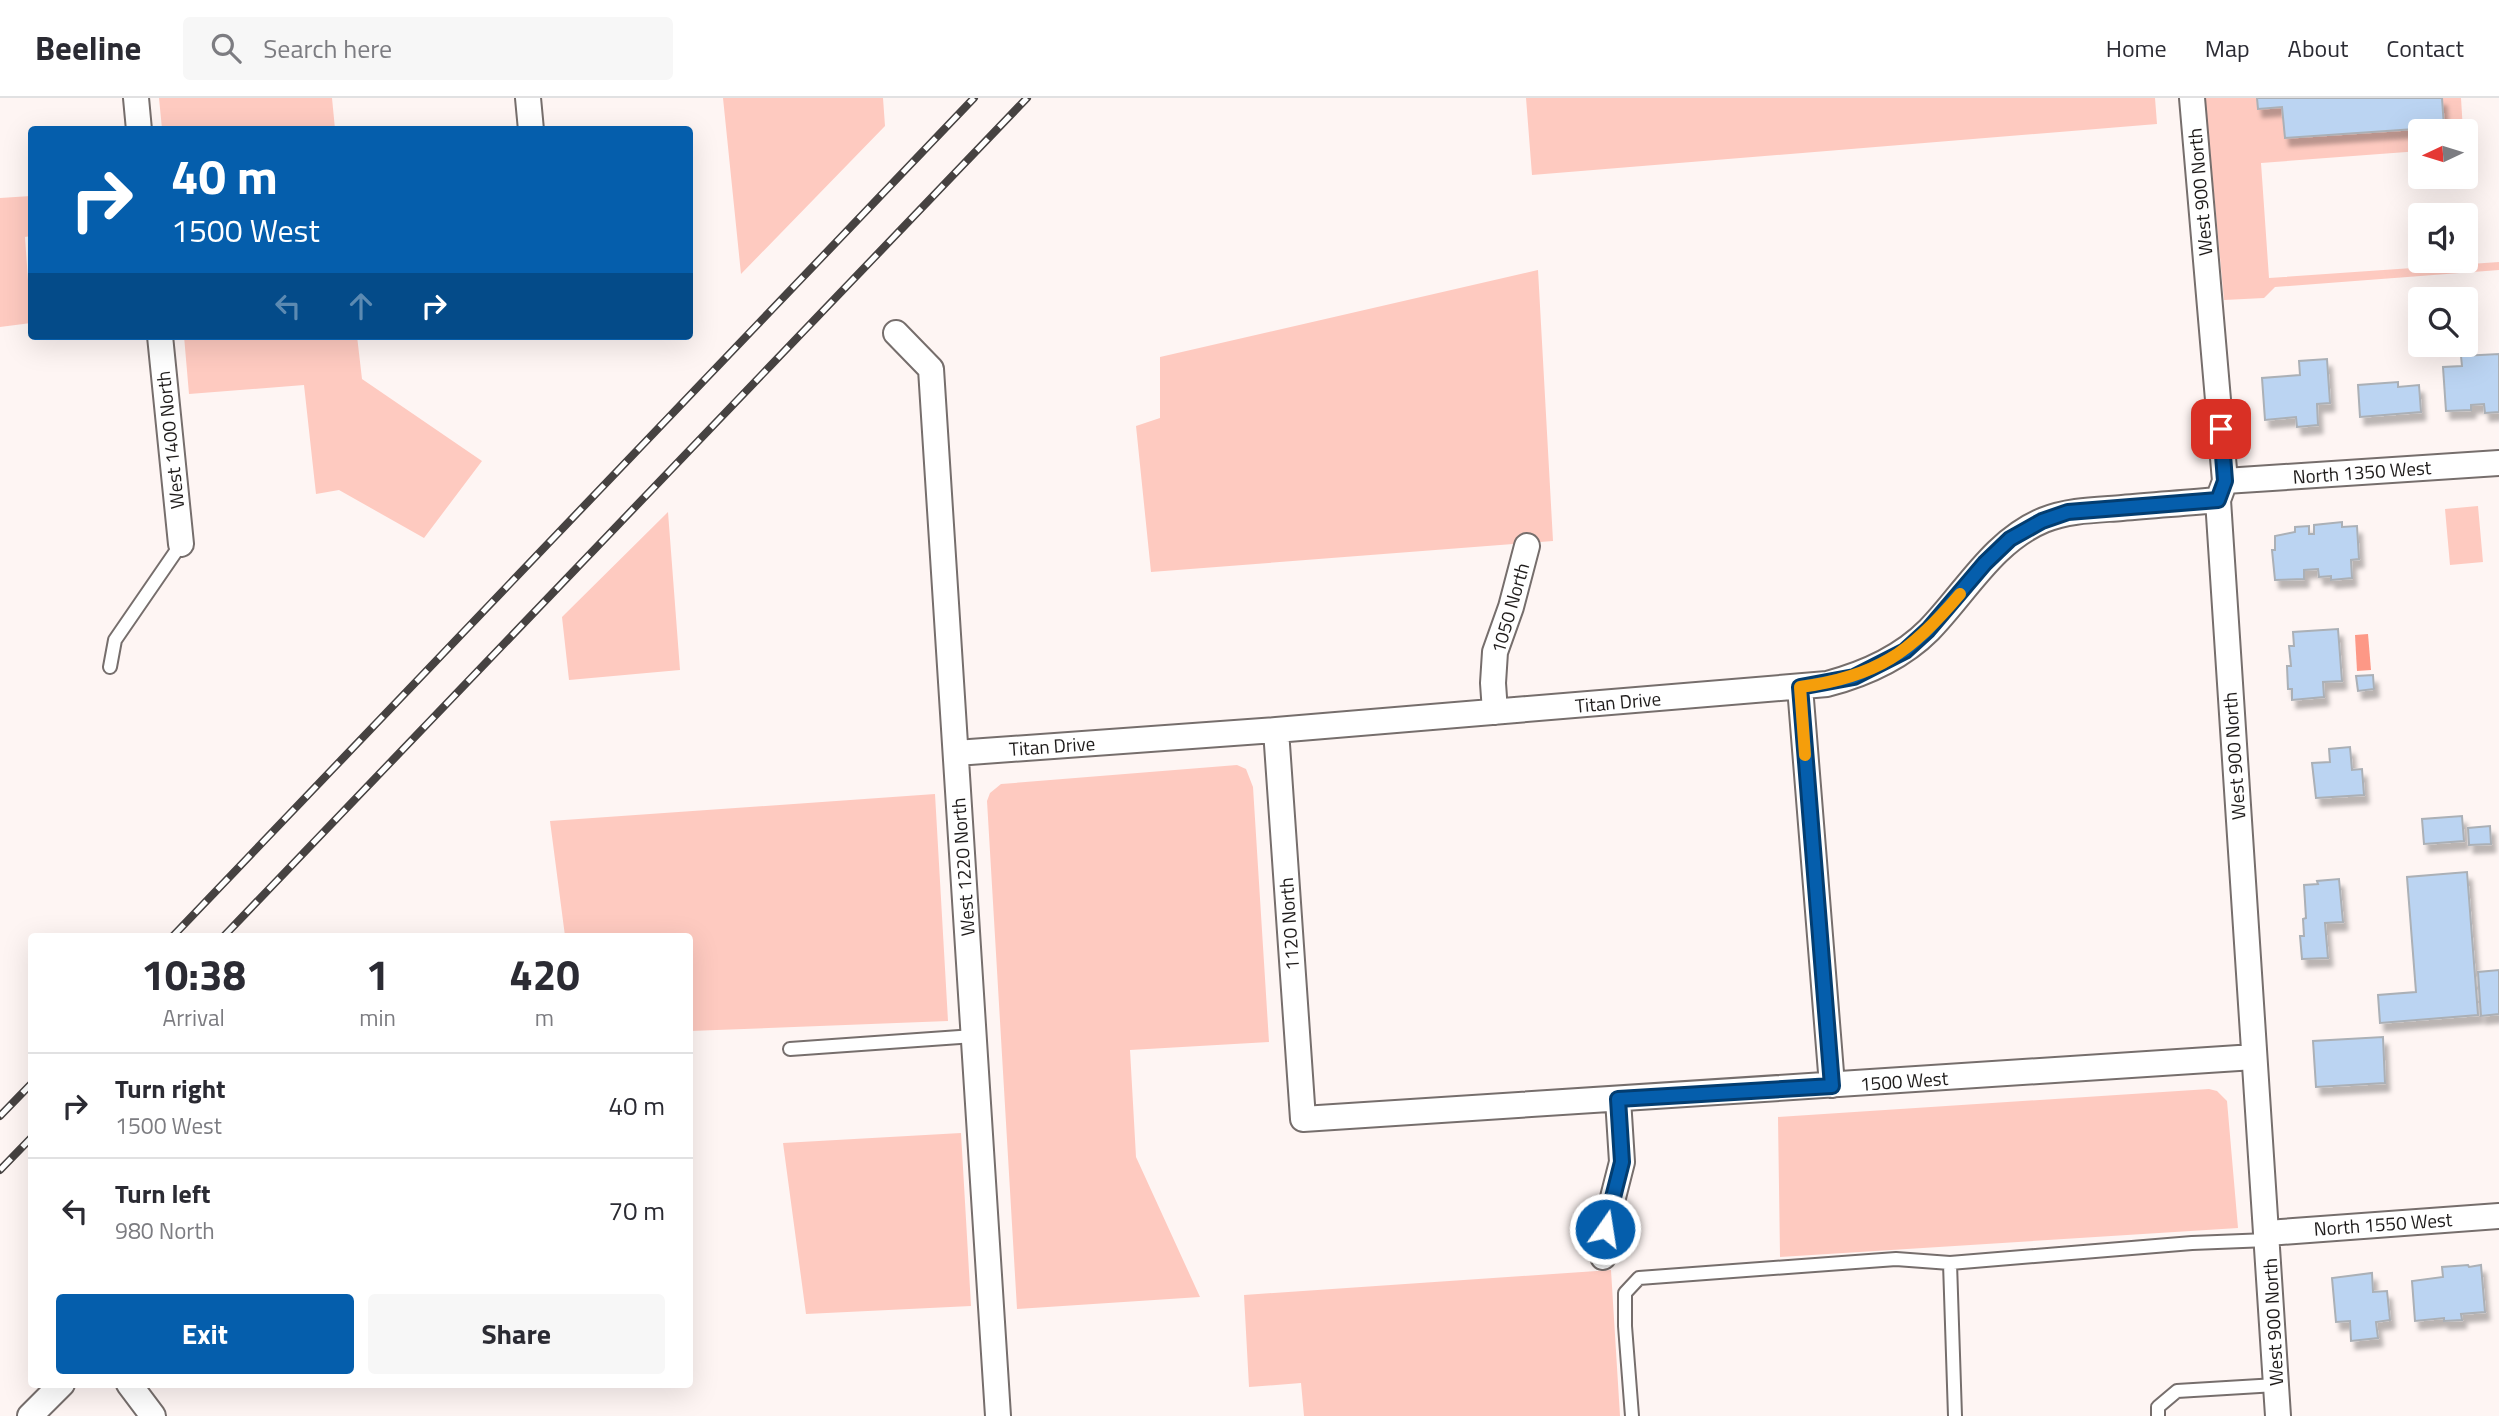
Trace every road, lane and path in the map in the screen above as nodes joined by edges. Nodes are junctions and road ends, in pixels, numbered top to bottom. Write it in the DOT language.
graph roads {
  1 [pos="136,98"];
  2 [pos="528,98"];
  3 [pos="2192,98"];
  4 [pos="139,126"];
  5 [pos="531,126"];
  6 [pos="896,333"];
  7 [pos="160,340"];
  8 [pos="2499,463"];
  9 [pos="2222,491"];
  10 [pos="181,544"];
  11 [pos="1527,546"];
  12 [pos="110,667"];
  13 [pos="1800,687"];
  14 [pos="1495,712"];
  15 [pos="1276,730"];
  16 [pos="956,753"];
  17 [pos="974,1036"];
  18 [pos="790,1049"];
  19 [pos="2254,1057"];
  20 [pos="1832,1086"];
  21 [pos="1618,1099"];
  22 [pos="1303,1119"];
  23 [pos="2499,1216"];
  24 [pos="2268,1236"];
  25 [pos="1603,1258"];
  26 [pos="1950,1263"];
  27 [pos="2276,1385"];
  28 [pos="58,1388"];
  29 [pos="132,1388"];
  30 [pos="30,1416"];
  31 [pos="153,1416"];
  32 [pos="998,1416"];
  33 [pos="1632,1416"];
  34 [pos="1955,1416"];
  35 [pos="2158,1416"];
  36 [pos="2278,1416"];
  1 -- 4 [label="street"];
  2 -- 5 [label="street"];
  3 -- 9 [label="street, West 900 North"];
  6 -- 16 [label="street, West 1220 North"];
  7 -- 10 [label="street, West 1400 North"];
  8 -- 9 [label="street, North 1350 West"];
  9 -- 13 [label="street, Titan Drive"];
  9 -- 19 [label="street, West 900 North"];
  10 -- 12 [label="lane"];
  11 -- 14 [label="street, 1050 North"];
  13 -- 14 [label="street, Titan Drive"];
  13 -- 20 [label="street"];
  14 -- 15 [label="street, Titan Drive"];
  15 -- 16 [label="street, Titan Drive"];
  15 -- 22 [label="street, 1120 North"];
  16 -- 17 [label="street, West 1220 North"];
  17 -- 18 [label="lane"];
  17 -- 32 [label="street, West 1220 North"];
  19 -- 20 [label="street, 1500 West"];
  19 -- 24 [label="street, West 900 North"];
  20 -- 21 [label="street, 1500 West"];
  21 -- 22 [label="street, 1500 West"];
  21 -- 25 [label="street"];
  23 -- 24 [label="street, North 1550 West"];
  24 -- 26 [label="lane"];
  24 -- 27 [label="street, West 900 North"];
  26 -- 33 [label="lane"];
  26 -- 34 [label="lane"];
  27 -- 35 [label="lane"];
  27 -- 36 [label="street, West 900 North"];
  28 -- 30 [label="street"];
  29 -- 31 [label="street"];
}
